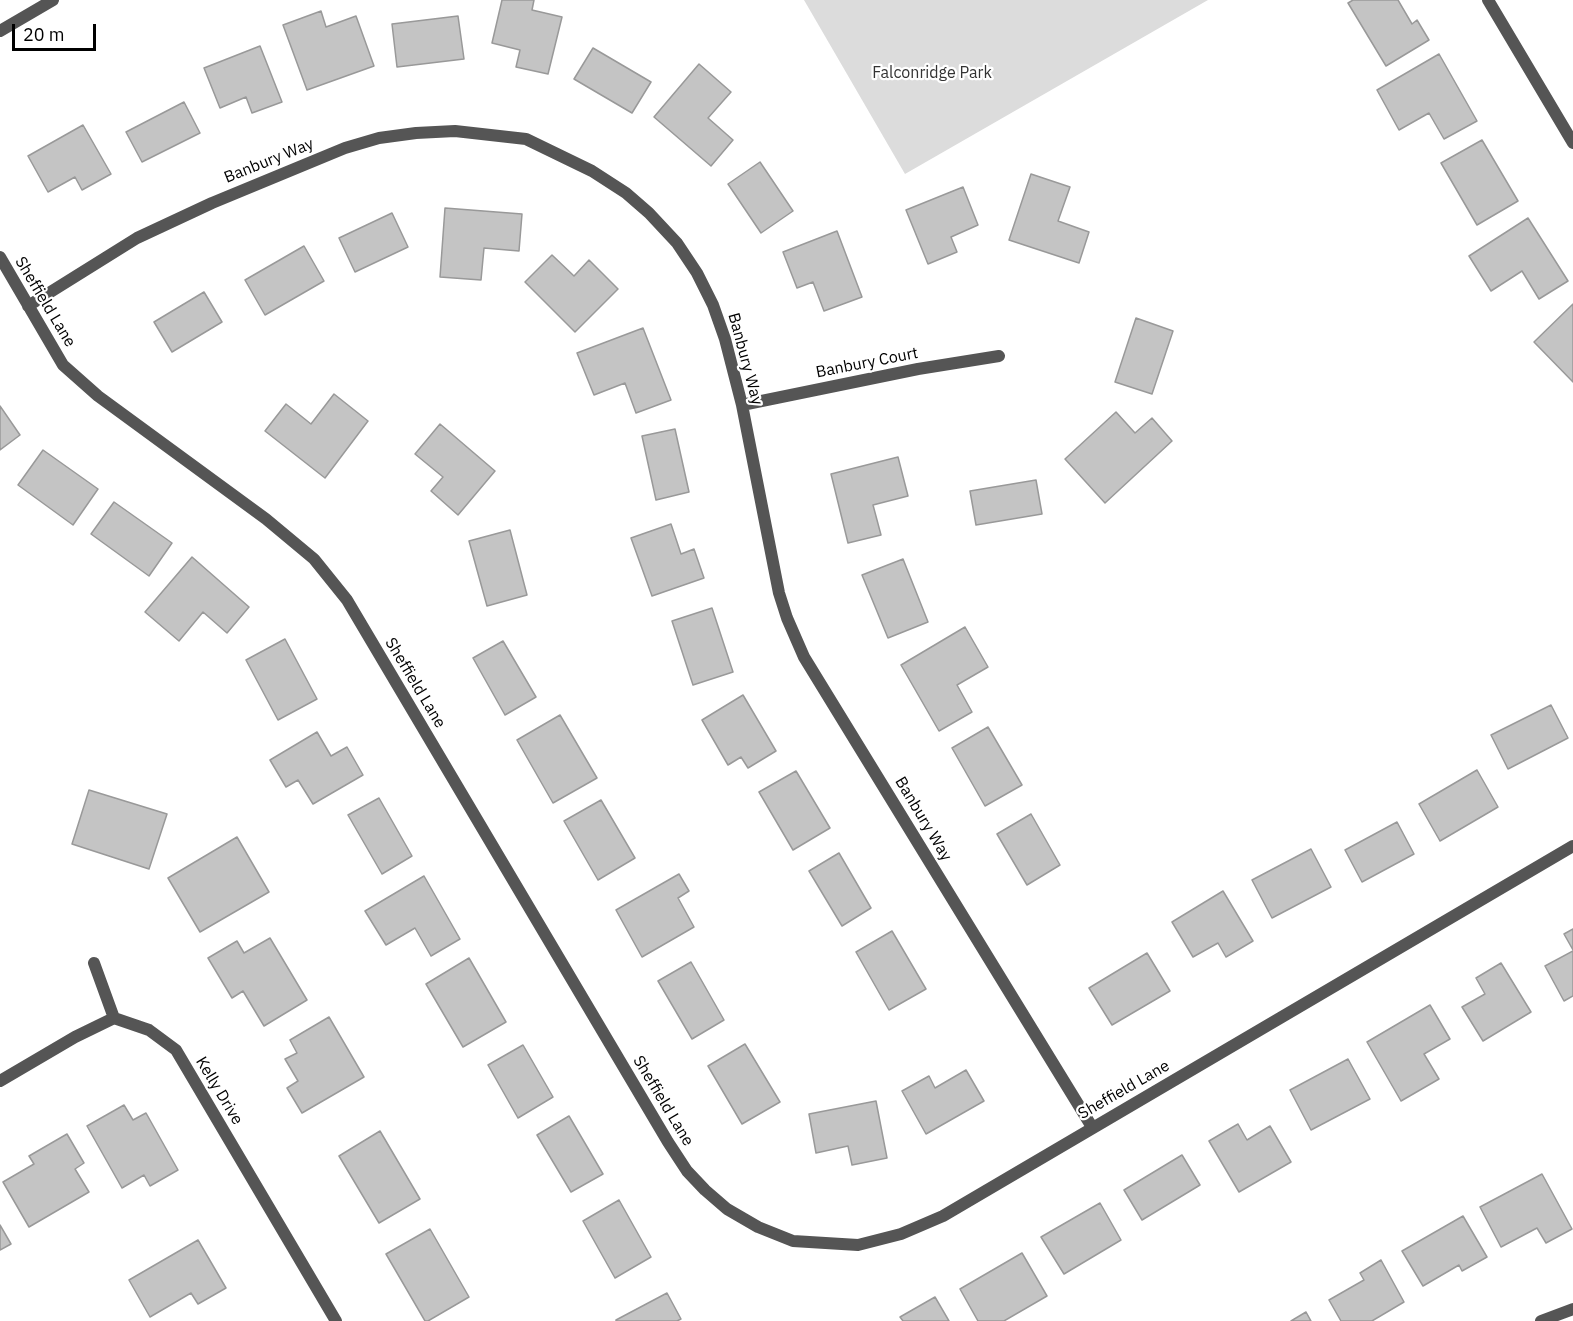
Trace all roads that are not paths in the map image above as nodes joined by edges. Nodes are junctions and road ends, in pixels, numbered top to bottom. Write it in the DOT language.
graph roads {
  1 [pos="53,0"];
  2 [pos="1488,0"];
  3 [pos="0,31"];
  4 [pos="1573,143"];
  5 [pos="0,257"];
  6 [pos="28,306"];
  7 [pos="999,356"];
  8 [pos="742,405"];
  9 [pos="1573,846"];
  10 [pos="94,963"];
  11 [pos="114,1018"];
  12 [pos="0,1081"];
  13 [pos="1092,1128"];
  14 [pos="1573,1310"];
  15 [pos="336,1321"];
  16 [pos="1541,1321"];
  1 -- 3 [label="street"];
  2 -- 4 [label="street"];
  5 -- 6 [label="street, Sheffield Lane"];
  6 -- 8 [label="street, Banbury Way"];
  6 -- 13 [label="street, Sheffield Lane"];
  7 -- 8 [label="street, Banbury Court"];
  8 -- 13 [label="street, Banbury Way"];
  9 -- 13 [label="street, Sheffield Lane"];
  10 -- 11 [label="street"];
  11 -- 12 [label="street"];
  11 -- 15 [label="street, Kelly Drive"];
  14 -- 16 [label="street"];
}
